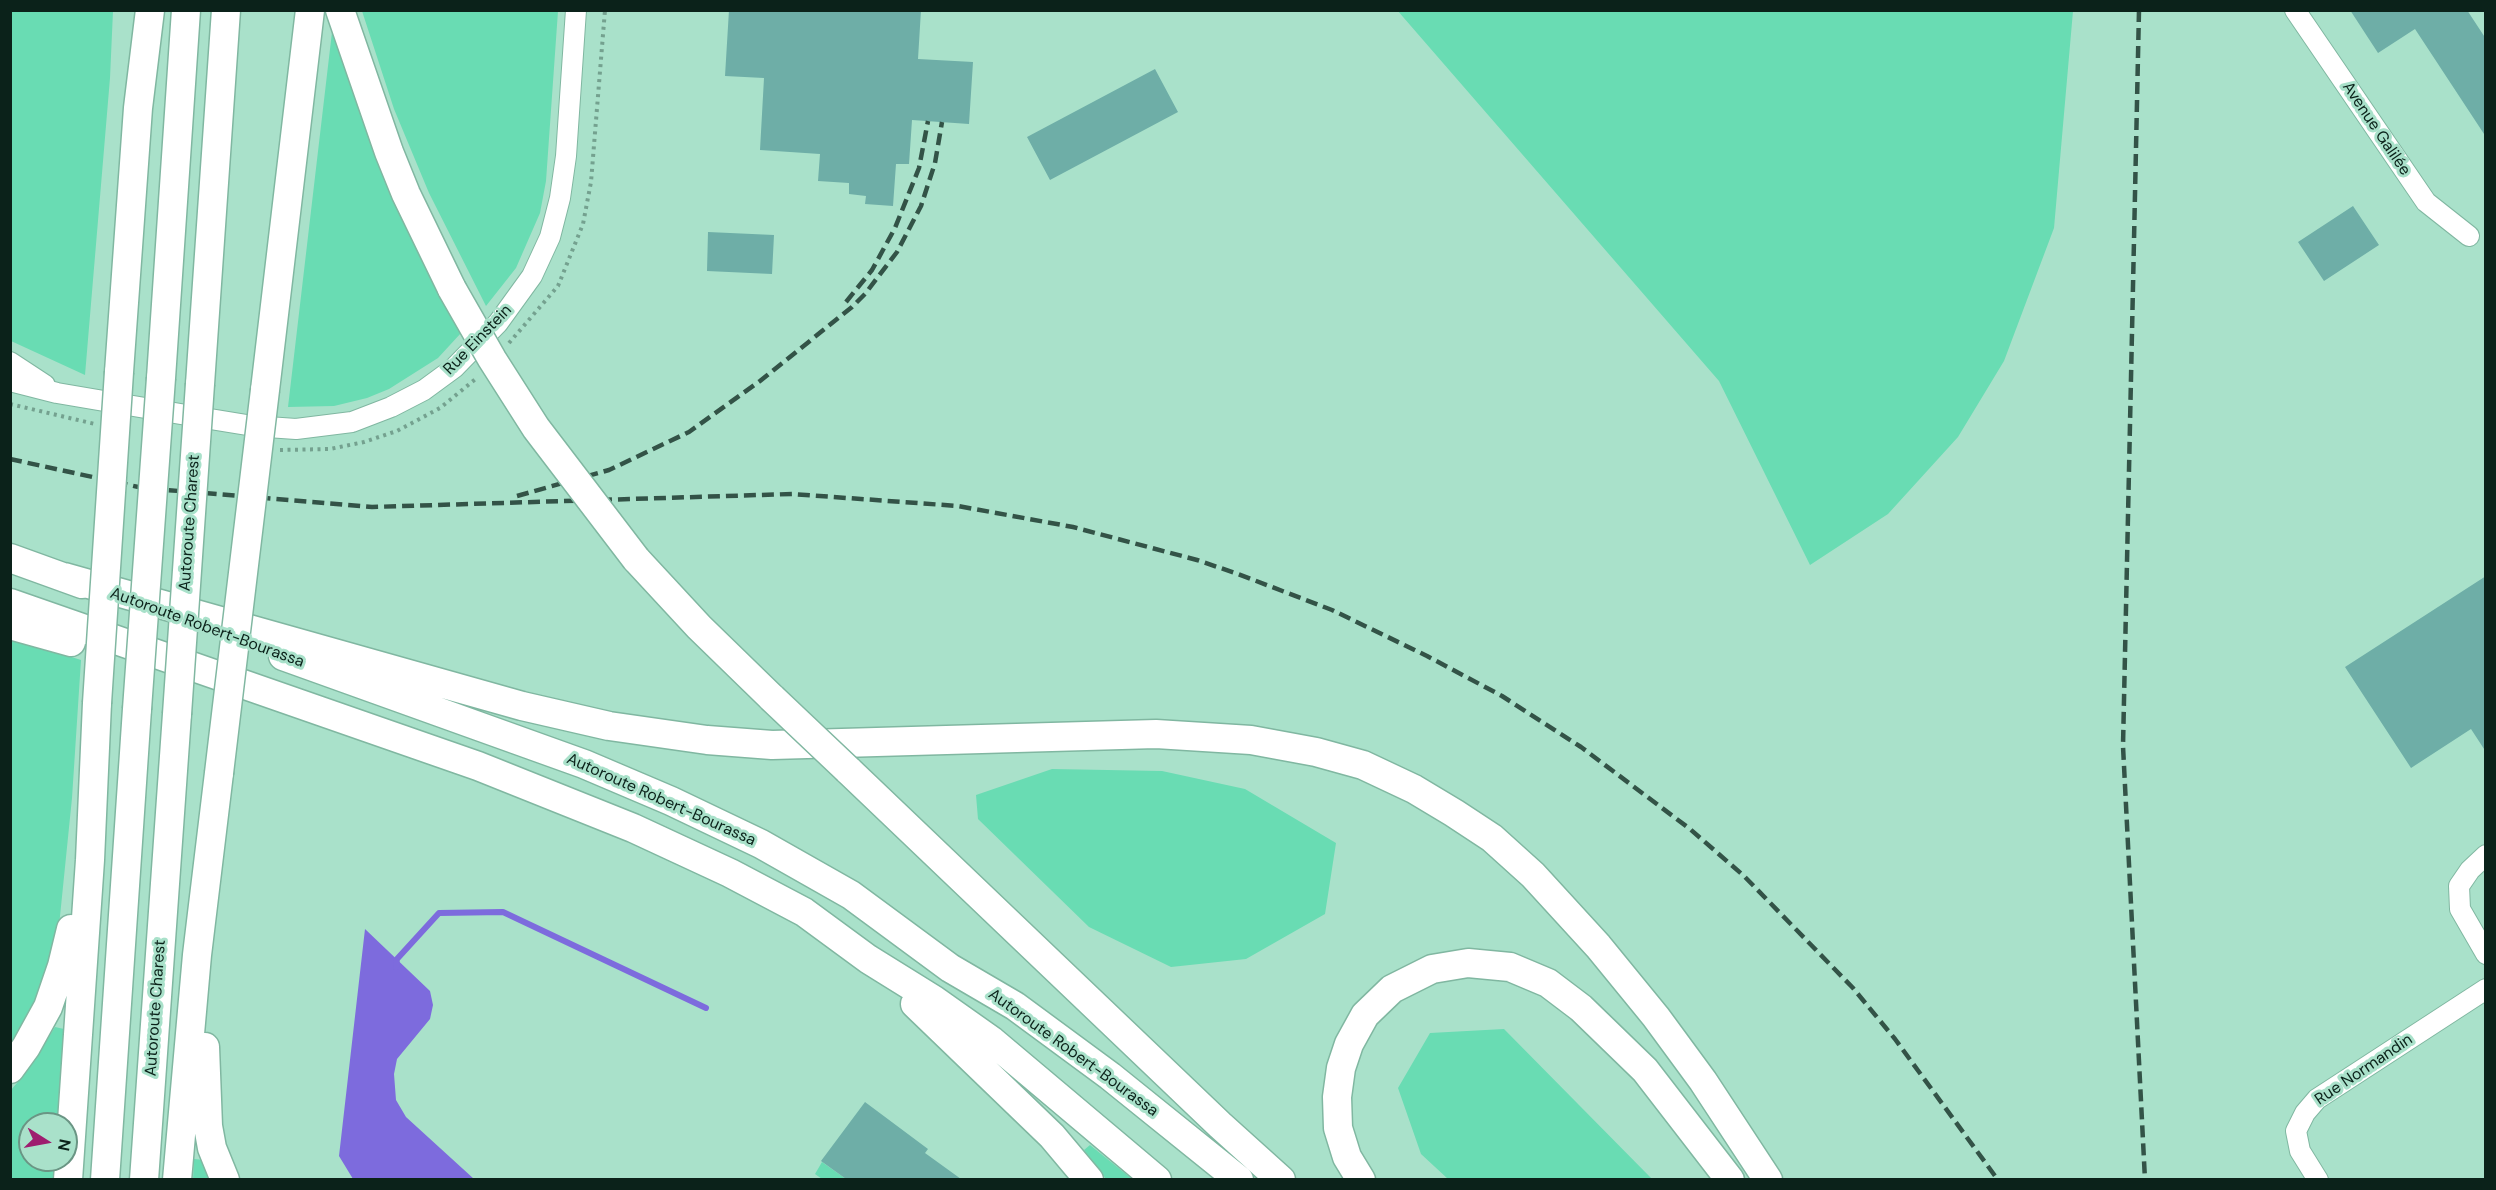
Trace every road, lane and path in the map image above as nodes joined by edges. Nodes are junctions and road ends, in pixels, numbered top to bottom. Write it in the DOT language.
graph roads {
  1 [pos="140,10"];
  2 [pos="150,10"];
  3 [pos="186,10"];
  4 [pos="226,10"];
  5 [pos="310,10"];
  6 [pos="340,10"];
  7 [pos="576,10"];
  8 [pos="605,10"];
  9 [pos="2295,10"];
  10 [pos="138,108"];
  11 [pos="2469,236"];
  12 [pos="502,352"];
  13 [pos="10,362"];
  14 [pos="486,369"];
  15 [pos="10,381"];
  16 [pos="57,393"];
  17 [pos="10,404"];
  18 [pos="97,424"];
  19 [pos="274,450"];
  20 [pos="10,558"];
  21 [pos="64,578"];
  22 [pos="10,603"];
  23 [pos="10,625"];
  24 [pos="279,697"];
  25 [pos="97,703"];
  26 [pos="2486,855"];
  27 [pos="208,869"];
  28 [pos="2486,954"];
  29 [pos="868,959"];
  30 [pos="2486,989"];
  31 [pos="10,1069"];
  32 [pos="68,1179"];
  33 [pos="105,1179"];
  34 [pos="144,1179"];
  35 [pos="177,1179"];
  36 [pos="225,1179"];
  37 [pos="1089,1179"];
  38 [pos="1157,1179"];
  39 [pos="1239,1179"];
  40 [pos="1281,1179"];
  41 [pos="1361,1179"];
  42 [pos="1730,1179"];
  43 [pos="1768,1179"];
  44 [pos="2318,1179"];
  1 -- 10 [label="highway"];
  2 -- 10 [label="highway"];
  3 -- 33 [label="highway, bridge"];
  4 -- 34 [label="highway, Autoroute Charest, bridge"];
  5 -- 27 [label="highway, bridge"];
  6 -- 40 [label="highway, bridge"];
  7 -- 16 [label="street, Rue Einstein"];
  8 -- 12 [label="path"];
  9 -- 11 [label="street, Avenue Galilée"];
  10 -- 25 [label="highway, bridge"];
  13 -- 16 [label="street"];
  14 -- 19 [label="path"];
  15 -- 16 [label="street, Rue Einstein"];
  17 -- 18 [label="path"];
  20 -- 21 [label="highway, Autoroute Robert-Bourassa"];
  21 -- 39 [label="highway, Autoroute Robert-Bourassa"];
  21 -- 43 [label="highway"];
  22 -- 24 [label="highway"];
  23 -- 24 [label="highway"];
  24 -- 29 [label="highway"];
  25 -- 31 [label="highway"];
  25 -- 32 [label="highway"];
  26 -- 28 [label="street"];
  27 -- 35 [label="highway"];
  27 -- 36 [label="highway"];
  29 -- 37 [label="highway"];
  29 -- 38 [label="highway"];
  30 -- 44 [label="street, Rue Normandin"];
  41 -- 42 [label="highway"];
}
